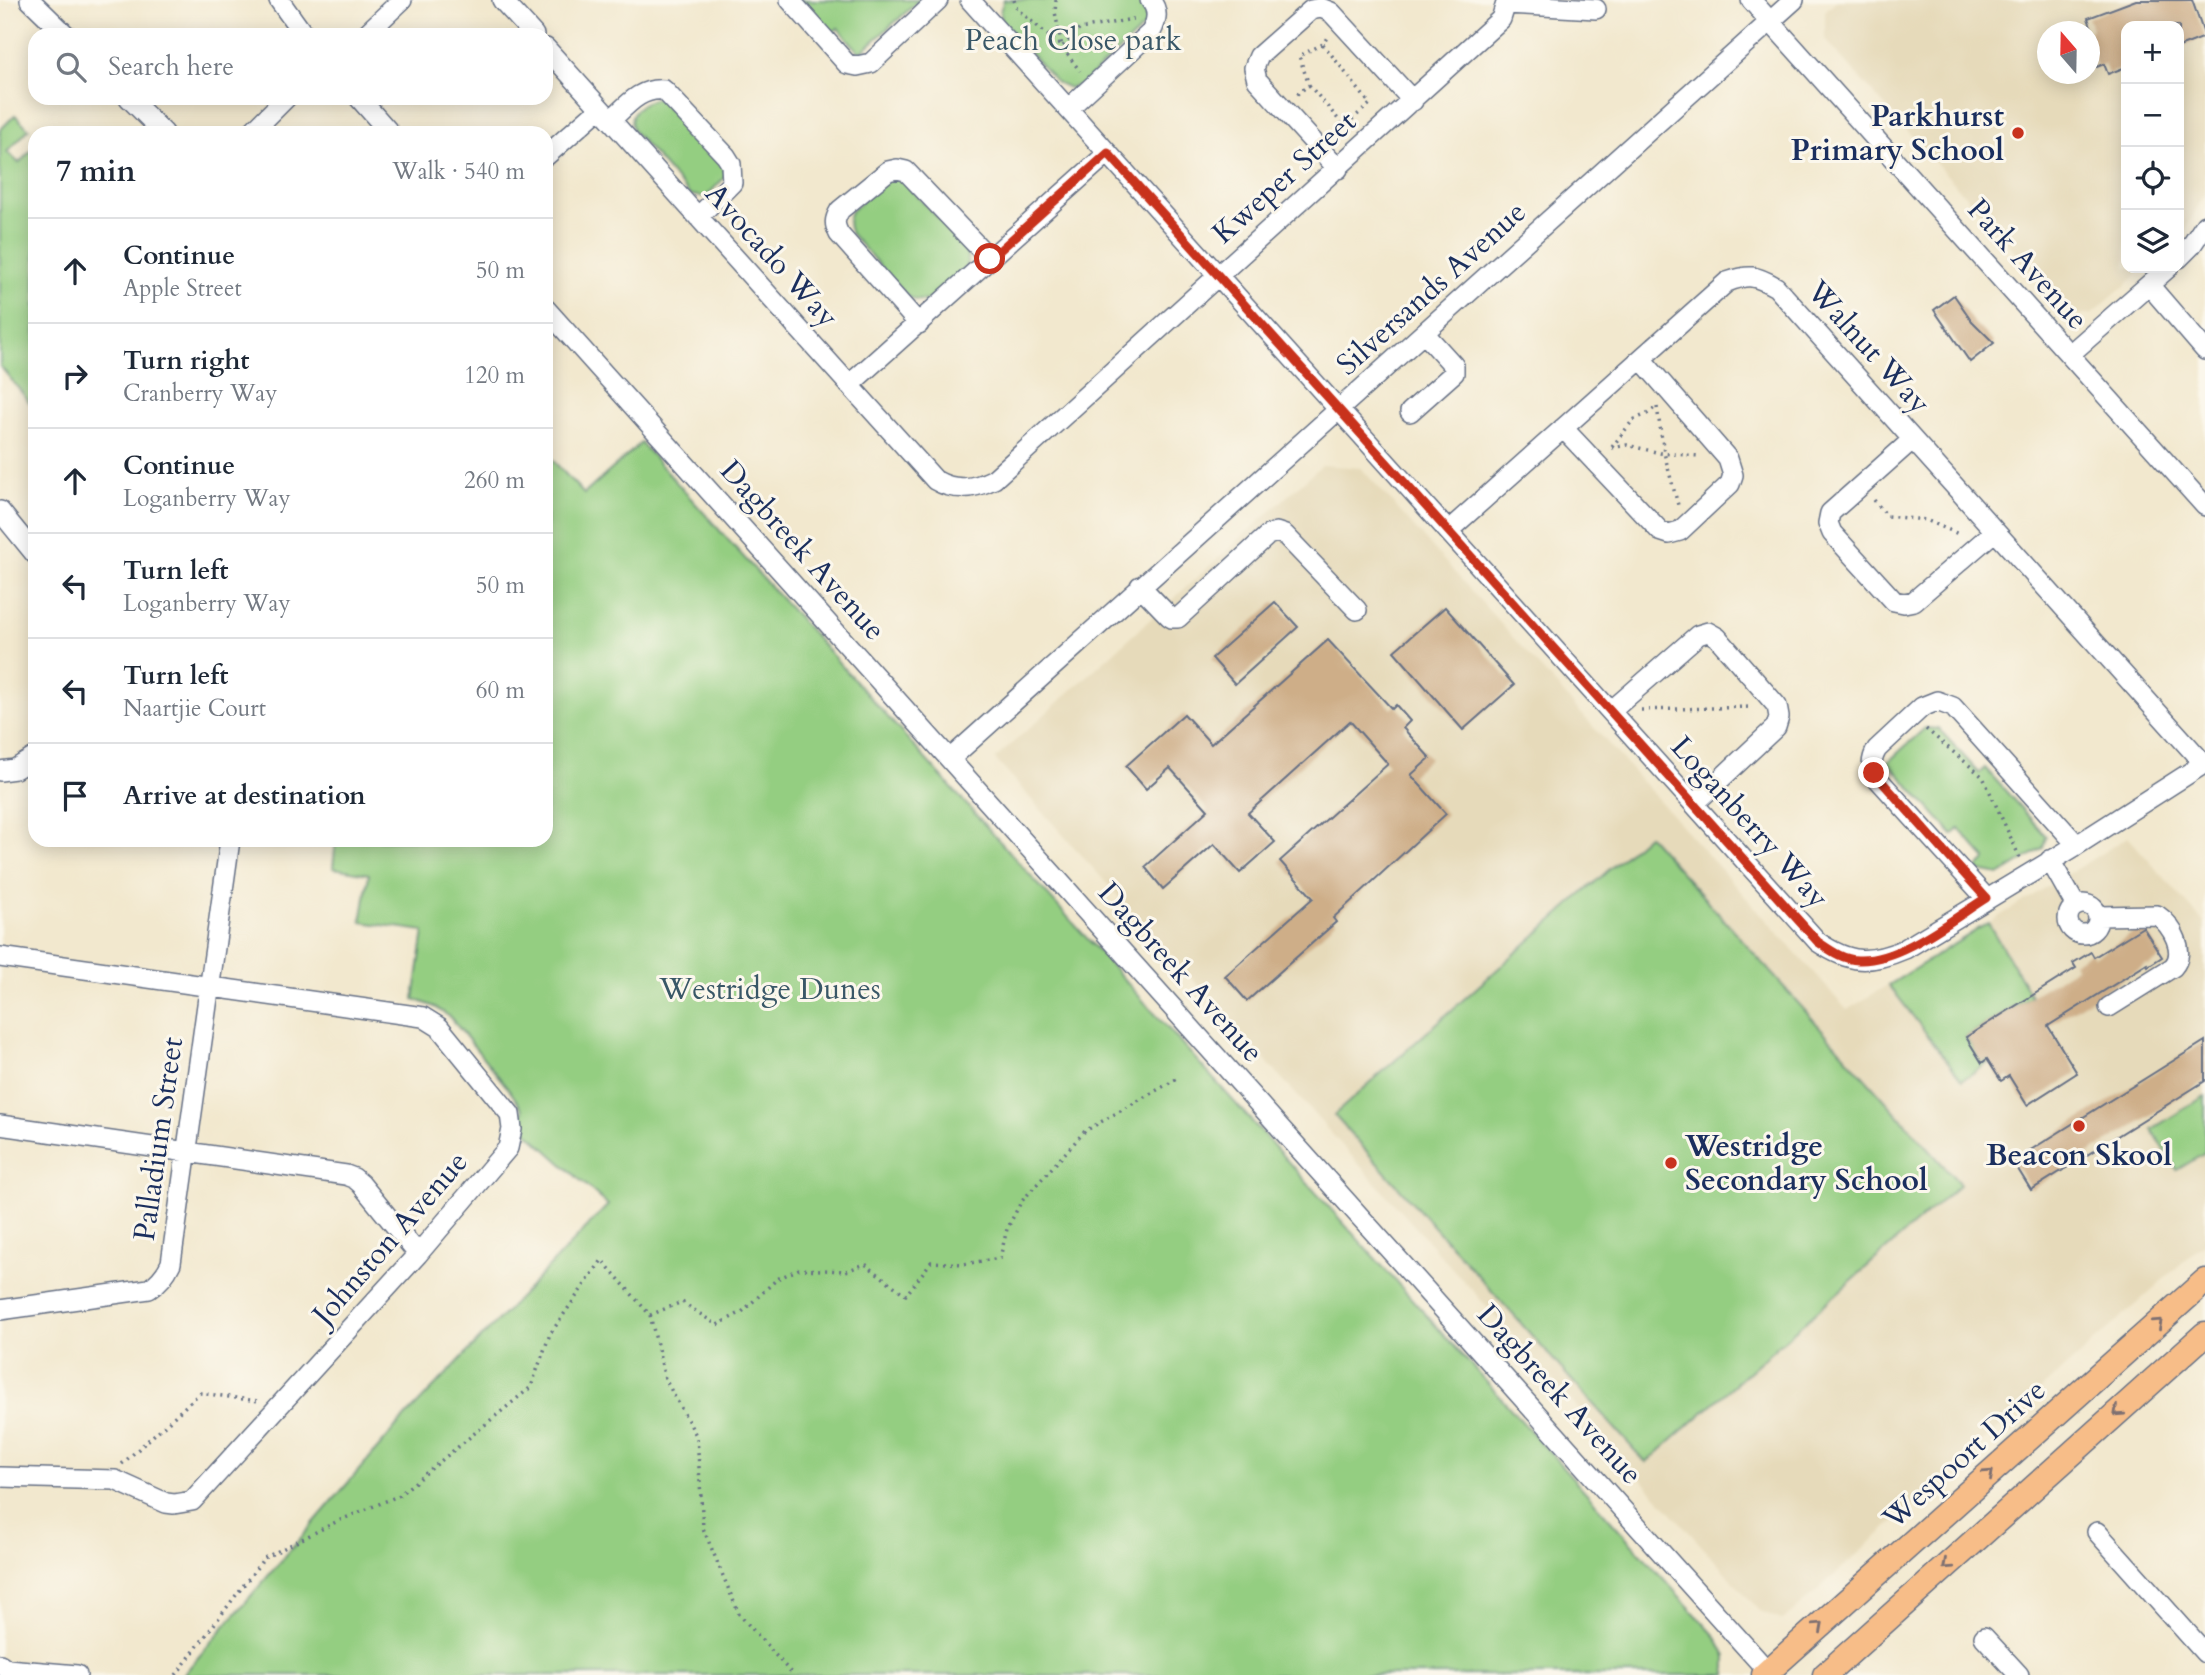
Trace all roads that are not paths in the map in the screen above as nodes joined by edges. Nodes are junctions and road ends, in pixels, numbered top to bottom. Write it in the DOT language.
graph roads {
  1 [pos="30,0"];
  2 [pos="279,0"];
  3 [pos="402,0"];
  4 [pos="502,0"];
  5 [pos="790,0"];
  6 [pos="938,0"];
  7 [pos="1751,0"];
  8 [pos="1794,0"];
  9 [pos="1507,2"];
  10 [pos="980,4"];
  11 [pos="1154,7"];
  12 [pos="1596,9"];
  13 [pos="1770,22"];
  14 [pos="59,28"];
  15 [pos="299,28"];
  16 [pos="372,28"];
  17 [pos="528,28"];
  18 [pos="553,56"];
  19 [pos="1413,101"];
  20 [pos="136,105"];
  21 [pos="279,105"];
  22 [pos="365,105"];
  23 [pos="1068,109"];
  24 [pos="605,114"];
  25 [pos="157,126"];
  26 [pos="258,126"];
  27 [pos="384,126"];
  28 [pos="553,151"];
  29 [pos="1108,153"];
  30 [pos="1338,169"];
  31 [pos="698,217"];
  32 [pos="2205,225"];
  33 [pos="2184,253"];
  34 [pos="990,259"];
  35 [pos="2162,273"];
  36 [pos="1219,276"];
  37 [pos="2149,285"];
  38 [pos="553,317"];
  39 [pos="919,324"];
  40 [pos="1424,334"];
  41 [pos="2205,350"];
  42 [pos="2070,354"];
  43 [pos="1641,359"];
  44 [pos="849,385"];
  45 [pos="1339,411"];
  46 [pos="1410,412"];
  47 [pos="1563,428"];
  48 [pos="1912,440"];
  49 [pos="962,489"];
  50 [pos="2205,506"];
  51 [pos="0,511"];
  52 [pos="1448,531"];
  53 [pos="1994,531"];
  54 [pos="28,545"];
  55 [pos="1140,586"];
  56 [pos="1357,610"];
  57 [pos="1611,711"];
  58 [pos="950,759"];
  59 [pos="28,761"];
  60 [pos="2205,764"];
  61 [pos="0,771"];
  62 [pos="1694,804"];
  63 [pos="2077,845"];
  64 [pos="229,847"];
  65 [pos="2050,860"];
  66 [pos="1986,898"];
  67 [pos="0,957"];
  68 [pos="211,986"];
  69 [pos="2109,1007"];
  70 [pos="0,1125"];
  71 [pos="186,1152"];
  72 [pos="418,1254"];
  73 [pos="2205,1281"];
  74 [pos="0,1310"];
  75 [pos="2205,1334"];
  76 [pos="0,1477"];
  77 [pos="2097,1532"];
  78 [pos="1984,1636"];
  79 [pos="2205,1653"];
  80 [pos="0,1664"];
  81 [pos="1768,1674"];
  82 [pos="77,1675"];
  83 [pos="1825,1675"];
  84 [pos="2019,1675"];
  1 -- 14 [label="street"];
  2 -- 15 [label="street"];
  3 -- 16 [label="street"];
  4 -- 17 [label="street"];
  5 -- 6 [label="street"];
  7 -- 13 [label="street, Park Avenue"];
  8 -- 13 [label="street, Silversands Avenue"];
  9 -- 12 [label="street"];
  9 -- 19 [label="street, Kweper Street"];
  10 -- 23 [label="street, Loganberry Way"];
  11 -- 23 [label="street"];
  13 -- 40 [label="street, Silversands Avenue"];
  13 -- 42 [label="street, Park Avenue"];
  18 -- 24 [label="street, Avocado Way"];
  19 -- 30 [label="street, Kweper Street"];
  19 -- 30 [label="street"];
  20 -- 25 [label="street"];
  21 -- 26 [label="street"];
  22 -- 27 [label="street"];
  23 -- 29 [label="street, Loganberry Way"];
  24 -- 28 [label="street"];
  24 -- 31 [label="street, Avocado Way"];
  24 -- 31 [label="street"];
  29 -- 34 [label="street"];
  29 -- 36 [label="street, Loganberry Way"];
  30 -- 36 [label="street, Kweper Street"];
  31 -- 44 [label="street, Avocado Way"];
  32 -- 33 [label="street"];
  34 -- 39 [label="street"];
  34 -- 39 [label="street"];
  35 -- 37 [label="street"];
  36 -- 45 [label="street, Loganberry Way"];
  36 -- 49 [label="street, Kweper Street"];
  37 -- 41 [label="street"];
  37 -- 42 [label="street"];
  38 -- 58 [label="street, Dagbreek Avenue"];
  39 -- 44 [label="street"];
  40 -- 45 [label="street, Silversands Avenue"];
  40 -- 46 [label="street"];
  42 -- 50 [label="street, Park Avenue"];
  43 -- 47 [label="street, Walnut Way"];
  43 -- 47 [label="street"];
  43 -- 48 [label="street, Walnut Way"];
  44 -- 49 [label="street, Avocado Way"];
  45 -- 52 [label="street, Loganberry Way"];
  45 -- 55 [label="street, Silversands Avenue"];
  47 -- 52 [label="street, Walnut Way"];
  48 -- 53 [label="street, Walnut Way"];
  48 -- 53 [label="street"];
  51 -- 54 [label="street"];
  52 -- 57 [label="street, Loganberry Way"];
  53 -- 60 [label="street, Walnut Way"];
  55 -- 56 [label="street"];
  55 -- 58 [label="street, Silversands Avenue"];
  57 -- 62 [label="street, Loganberry Way"];
  57 -- 62 [label="street"];
  58 -- 81 [label="street, Dagbreek Avenue"];
  59 -- 61 [label="street"];
  60 -- 63 [label="street, Loganberry Way"];
  62 -- 66 [label="street, Loganberry Way"];
  63 -- 65 [label="street, Loganberry Way"];
  63 -- 66 [label="street"];
  64 -- 68 [label="street, Palladium Street"];
  65 -- 66 [label="street, Loganberry Way"];
  65 -- 69 [label="street"];
  67 -- 68 [label="street, Johnston Avenue"];
  68 -- 71 [label="street, Palladium Street"];
  68 -- 72 [label="street, Johnston Avenue"];
  70 -- 71 [label="street"];
  71 -- 72 [label="street"];
  71 -- 74 [label="street, Palladium Street"];
  72 -- 76 [label="street, Johnston Avenue"];
  81 -- 73 [label="main road, Wespoort Drive, one-way"];
  75 -- 83 [label="main road, one-way"];
  77 -- 79 [label="street"];
  78 -- 84 [label="street"];
  80 -- 82 [label="street"];
}
